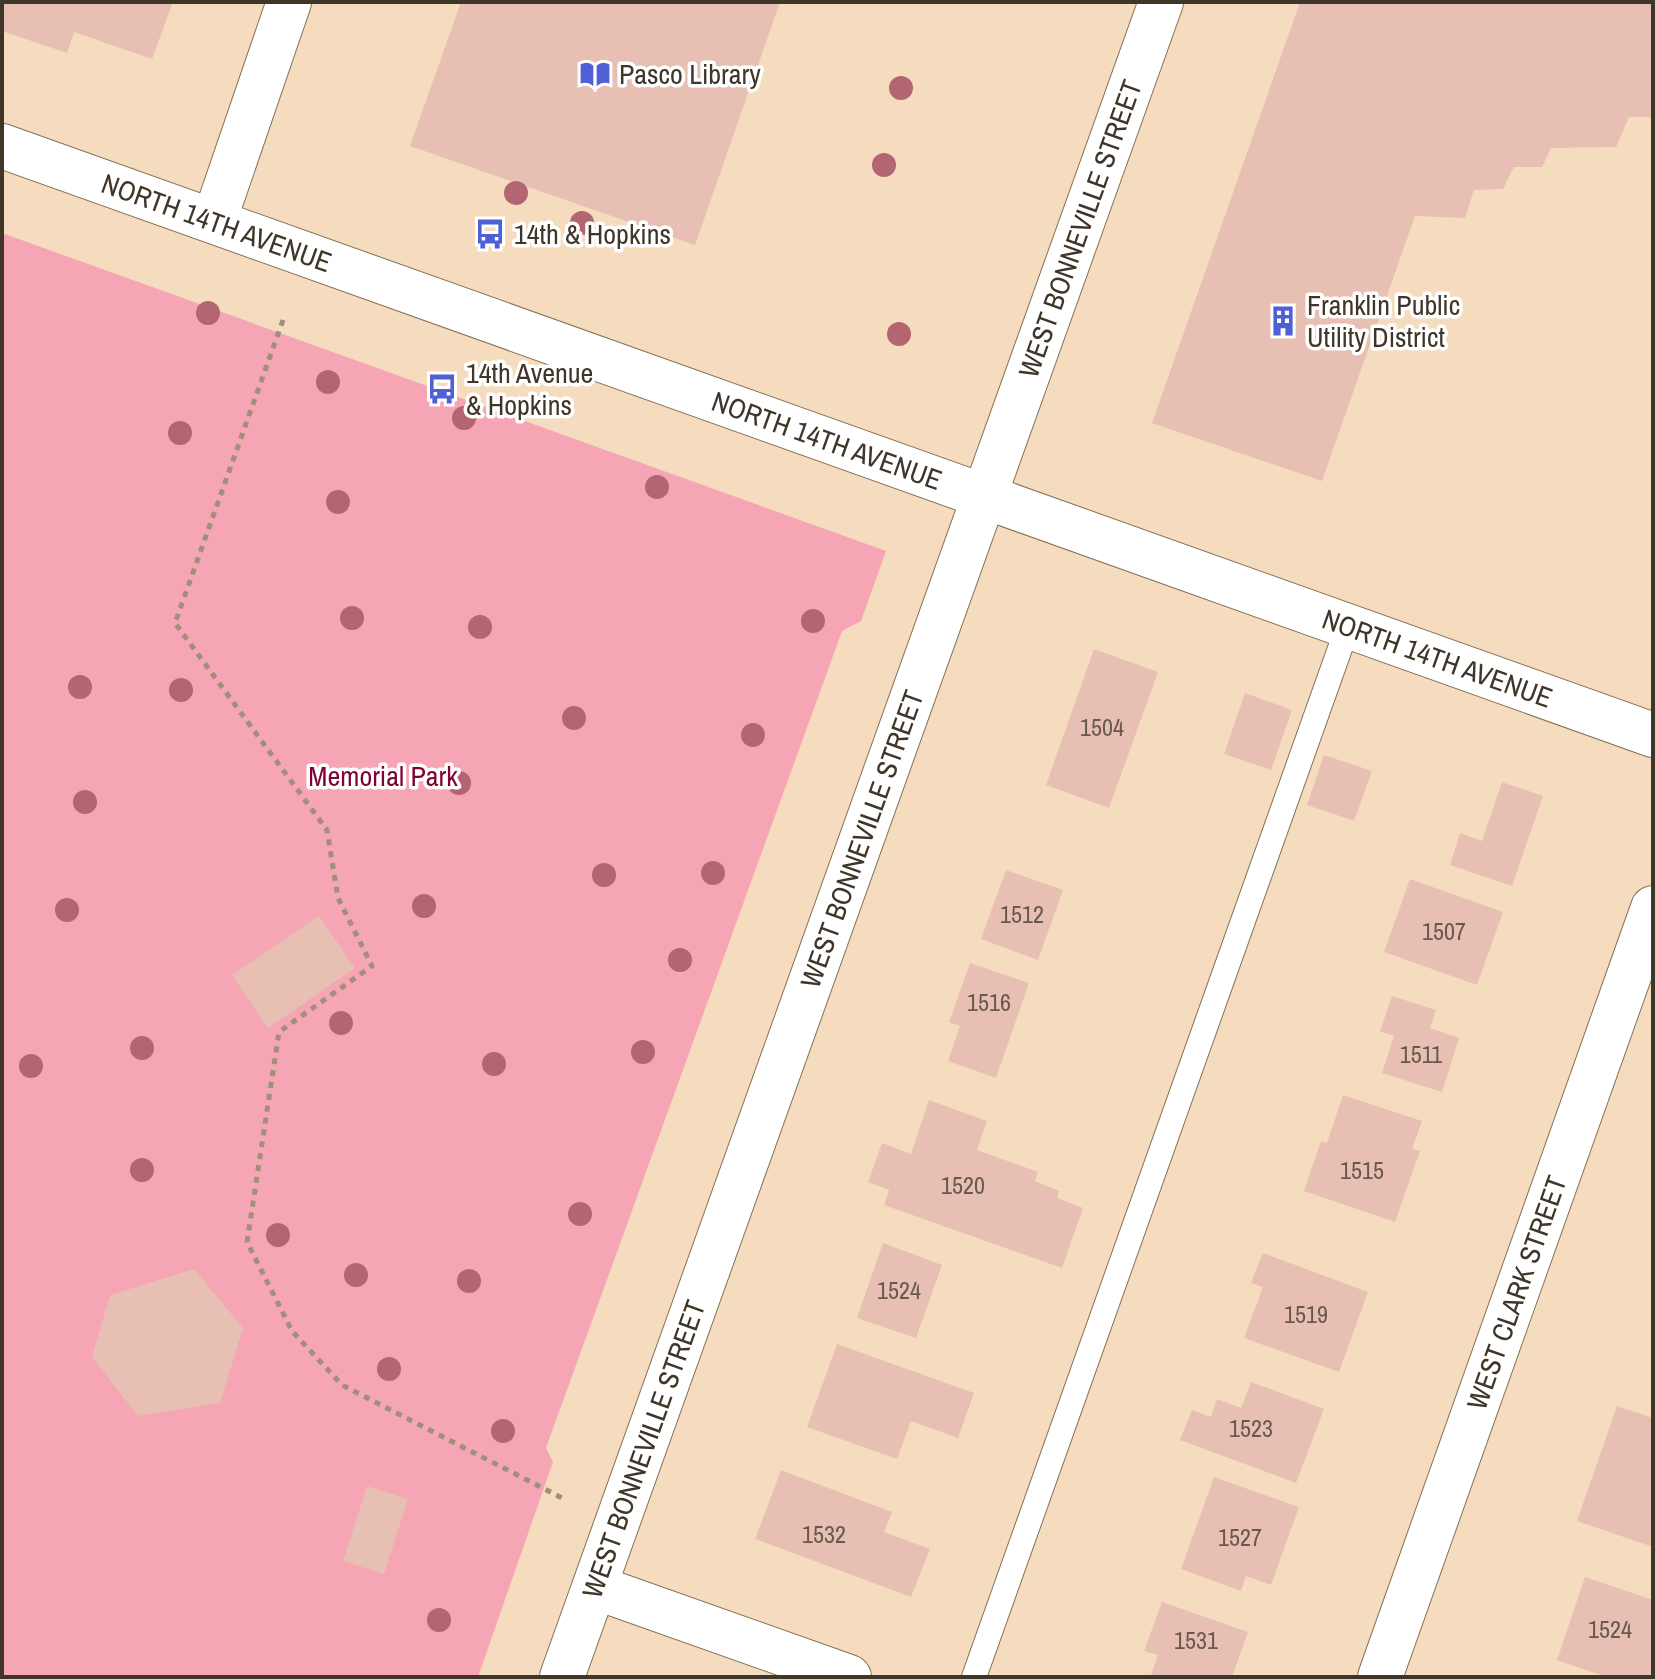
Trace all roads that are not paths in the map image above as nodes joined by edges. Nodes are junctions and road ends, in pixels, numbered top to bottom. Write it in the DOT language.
graph roads {
  1 [pos="289,2"];
  2 [pos="1161,2"];
  3 [pos="2,146"];
  4 [pos="214,221"];
  5 [pos="984,497"];
  6 [pos="1348,626"];
  7 [pos="1653,735"];
  8 [pos="1653,908"];
  9 [pos="595,1587"];
  10 [pos="562,1677"];
  11 [pos="849,1677"];
  12 [pos="974,1677"];
  13 [pos="1380,1677"];
  1 -- 4 [label="street"];
  2 -- 5 [label="street, WEST BONNEVILLE STREET"];
  3 -- 4 [label="street, NORTH 14TH AVENUE"];
  4 -- 5 [label="street, NORTH 14TH AVENUE"];
  5 -- 6 [label="street, NORTH 14TH AVENUE"];
  5 -- 9 [label="street, WEST BONNEVILLE STREET"];
  6 -- 7 [label="street, NORTH 14TH AVENUE"];
  6 -- 12 [label="lane"];
  8 -- 13 [label="street, WEST CLARK STREET"];
  9 -- 10 [label="street, WEST BONNEVILLE STREET"];
  9 -- 11 [label="street"];
}
